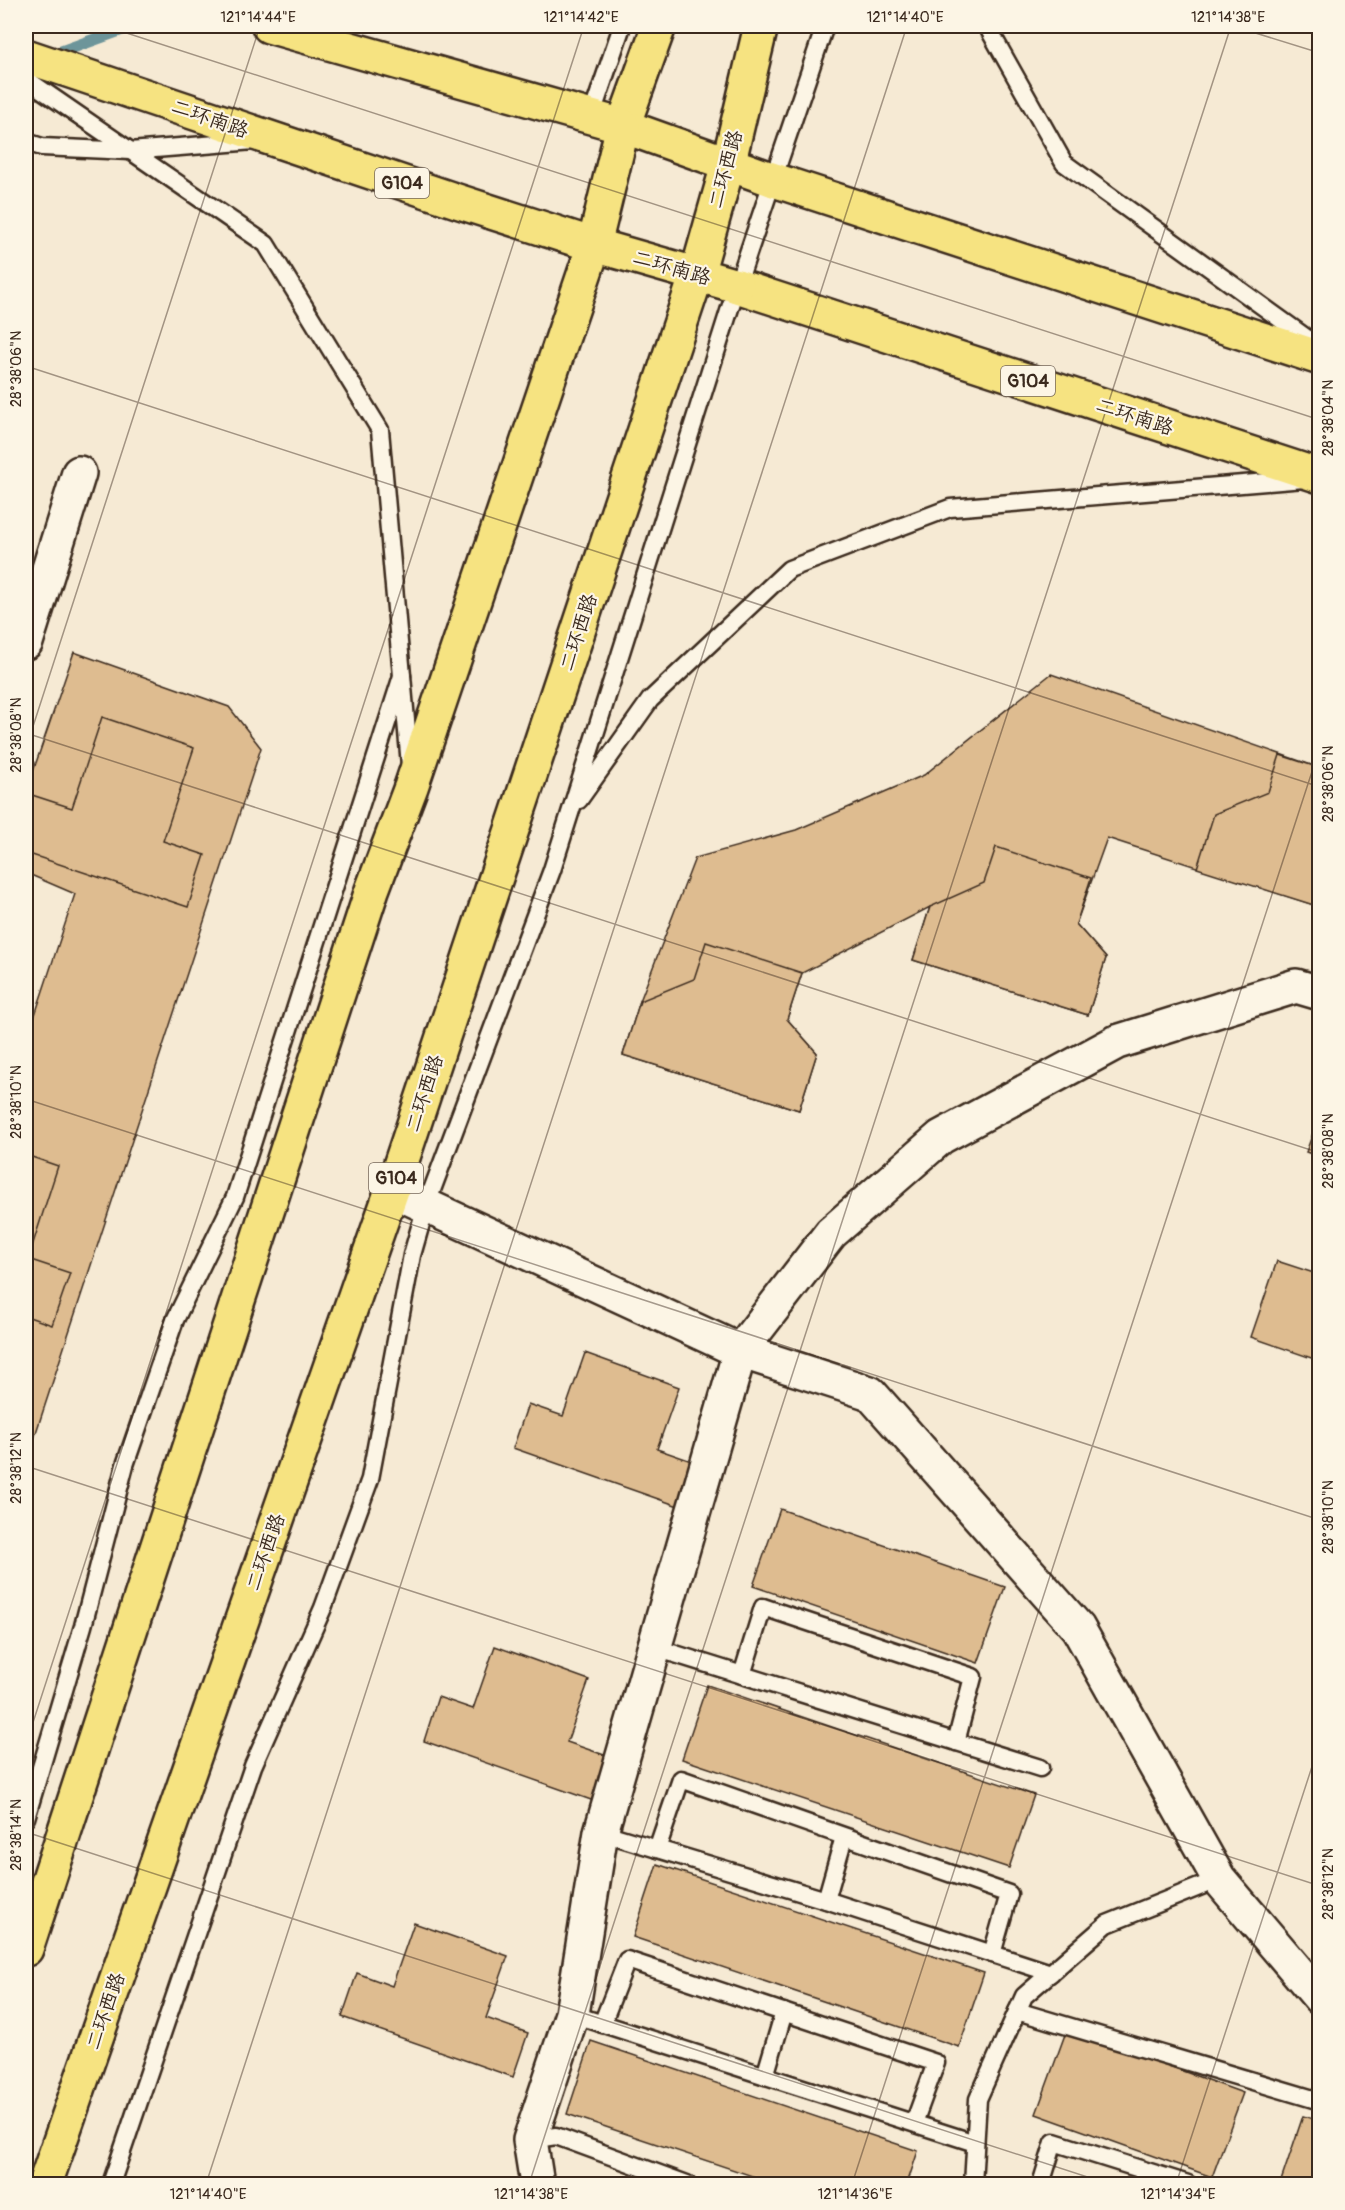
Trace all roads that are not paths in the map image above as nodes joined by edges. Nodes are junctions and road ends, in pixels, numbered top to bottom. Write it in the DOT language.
graph roads {
  1 [pos="269,26"];
  2 [pos="622,26"];
  3 [pos="659,26"];
  4 [pos="761,26"];
  5 [pos="825,26"];
  6 [pos="987,26"];
  7 [pos="302,32"];
  8 [pos="26,56"];
  9 [pos="31,82"];
  10 [pos="591,117"];
  11 [pos="623,126"];
  12 [pos="273,139"];
  13 [pos="26,142"];
  14 [pos="130,151"];
  15 [pos="728,165"];
  16 [pos="774,180"];
  17 [pos="594,245"];
  18 [pos="697,274"];
  19 [pos="736,286"];
  20 [pos="1320,348"];
  21 [pos="1320,358"];
  22 [pos="79,473"];
  23 [pos="1320,477"];
  24 [pos="26,642"];
  25 [pos="402,676"];
  26 [pos="411,787"];
  27 [pos="570,813"];
  28 [pos="1320,993"];
  29 [pos="392,1190"];
  30 [pos="426,1206"];
  31 [pos="740,1351"];
  32 [pos="656,1648"];
  33 [pos="742,1675"];
  34 [pos="956,1742"];
  35 [pos="1040,1768"];
  36 [pos="26,1818"];
  37 [pos="601,1832"];
  38 [pos="844,1837"];
  39 [pos="657,1849"];
  40 [pos="1219,1879"];
  41 [pos="826,1900"];
  42 [pos="26,1949"];
  43 [pos="992,1953"];
  44 [pos="1051,1973"];
  45 [pos="1320,1998"];
  46 [pos="1017,2011"];
  47 [pos="784,2012"];
  48 [pos="587,2019"];
  49 [pos="765,2076"];
  50 [pos="1320,2101"];
  51 [pos="914,2124"];
  52 [pos="530,2140"];
  53 [pos="975,2144"];
  54 [pos="680,2183"];
  55 [pos="45,2184"];
  56 [pos="111,2184"];
  57 [pos="537,2184"];
  58 [pos="973,2184"];
  59 [pos="1041,2184"];
  60 [pos="1188,2184"];
  1 -- 7 [label="main road"];
  2 -- 10 [label="lane"];
  3 -- 11 [label="main road"];
  4 -- 15 [label="main road, 二环西路"];
  5 -- 16 [label="lane"];
  6 -- 20 [label="lane"];
  7 -- 10 [label="main road"];
  8 -- 12 [label="main road, 二环南路 / G104"];
  9 -- 14 [label="lane"];
  10 -- 11 [label="main road"];
  11 -- 15 [label="main road"];
  11 -- 17 [label="main road"];
  12 -- 14 [label="lane"];
  12 -- 17 [label="main road, 二环南路 / G104"];
  13 -- 14 [label="lane"];
  14 -- 25 [label="lane"];
  15 -- 16 [label="main road"];
  15 -- 18 [label="main road, 二环西路 / G104"];
  16 -- 19 [label="lane"];
  16 -- 21 [label="main road"];
  17 -- 18 [label="main road, 二环南路 / G104"];
  17 -- 26 [label="main road"];
  18 -- 19 [label="main road, 二环南路 / G104"];
  18 -- 29 [label="main road, 二环西路 / G104"];
  19 -- 23 [label="main road, 二环南路 / G104"];
  19 -- 27 [label="lane"];
  22 -- 24 [label="street"];
  23 -- 27 [label="lane"];
  25 -- 26 [label="lane"];
  25 -- 36 [label="lane"];
  26 -- 42 [label="main road"];
  27 -- 30 [label="lane"];
  28 -- 31 [label="street"];
  29 -- 30 [label="street"];
  29 -- 55 [label="main road, 二环西路 / G104"];
  30 -- 31 [label="street"];
  30 -- 56 [label="lane"];
  31 -- 32 [label="street"];
  31 -- 40 [label="street"];
  32 -- 33 [label="lane"];
  32 -- 37 [label="street"];
  33 -- 34 [label="lane"];
  33 -- 34 [label="lane"];
  34 -- 35 [label="lane"];
  37 -- 39 [label="lane"];
  37 -- 48 [label="street"];
  38 -- 39 [label="lane"];
  38 -- 41 [label="lane"];
  38 -- 43 [label="lane"];
  39 -- 41 [label="lane"];
  40 -- 44 [label="lane"];
  40 -- 45 [label="street"];
  41 -- 43 [label="lane"];
  43 -- 44 [label="lane"];
  44 -- 46 [label="lane"];
  46 -- 50 [label="lane"];
  46 -- 53 [label="lane"];
  47 -- 48 [label="lane"];
  47 -- 49 [label="lane"];
  47 -- 51 [label="lane"];
  48 -- 49 [label="lane"];
  48 -- 52 [label="street"];
  49 -- 51 [label="lane"];
  51 -- 53 [label="lane"];
  52 -- 54 [label="lane"];
  52 -- 57 [label="street"];
  53 -- 58 [label="lane"];
  59 -- 60 [label="lane"];
}
